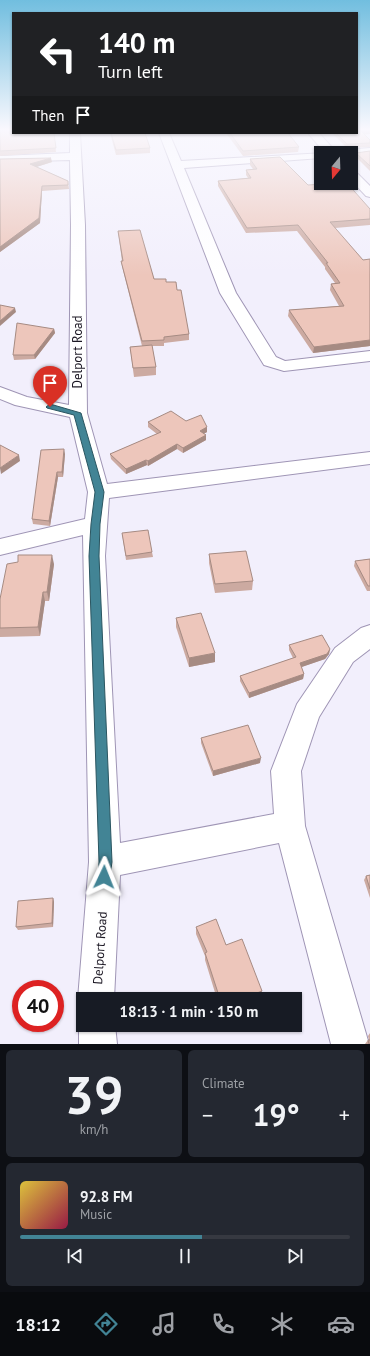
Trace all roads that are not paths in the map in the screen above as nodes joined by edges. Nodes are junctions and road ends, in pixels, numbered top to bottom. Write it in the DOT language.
graph roads {
  1 [pos="75,177"];
  2 [pos="183,177"];
  3 [pos="358,180"];
  4 [pos="370,193"];
  5 [pos="370,356"];
  6 [pos="0,392"];
  7 [pos="78,413"];
  8 [pos="370,458"];
  9 [pos="100,492"];
  10 [pos="95,524"];
  11 [pos="0,546"];
  12 [pos="370,635"];
  13 [pos="290,826"];
  14 [pos="105,862"];
  15 [pos="96,992"];
  16 [pos="97,1032"];
  17 [pos="98,1044"];
  18 [pos="350,1044"];
  1 -- 7 [label="street, Delport Road"];
  2 -- 5 [label="street"];
  3 -- 4 [label="street"];
  6 -- 7 [label="street"];
  7 -- 9 [label="street, Delport Road"];
  8 -- 9 [label="street"];
  9 -- 10 [label="street, Delport Road"];
  10 -- 11 [label="street"];
  10 -- 14 [label="street, Delport Road"];
  12 -- 13 [label="street"];
  13 -- 14 [label="street"];
  13 -- 18 [label="street"];
  14 -- 15 [label="street, Delport Road"];
  16 -- 17 [label="street"];
}
